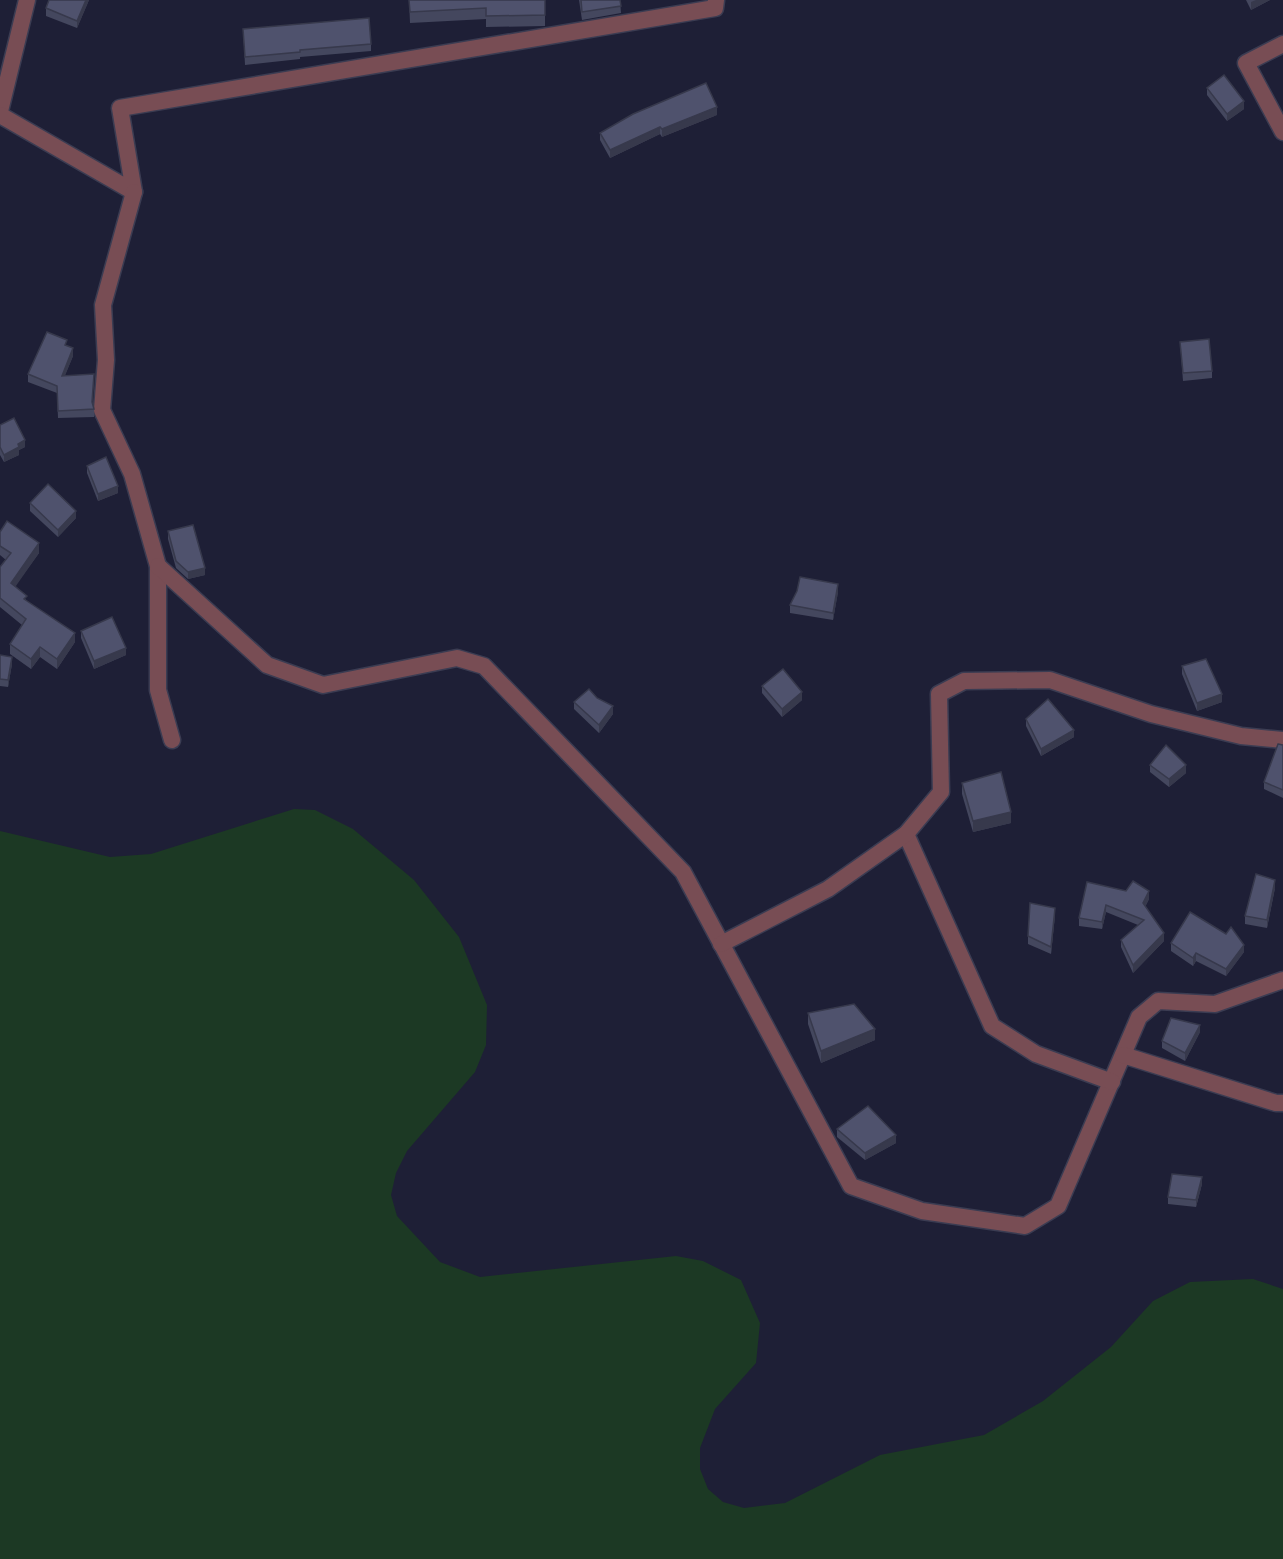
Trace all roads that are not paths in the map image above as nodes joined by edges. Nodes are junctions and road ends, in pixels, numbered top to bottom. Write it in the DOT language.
graph roads {
  1 [pos="27,0"];
  2 [pos="716,0"];
  3 [pos="1283,45"];
  4 [pos="0,113"];
  5 [pos="1283,132"];
  6 [pos="134,192"];
  7 [pos="158,566"];
  8 [pos="172,740"];
  9 [pos="1283,740"];
  10 [pos="906,834"];
  11 [pos="721,944"];
  12 [pos="1283,980"];
  13 [pos="1123,1055"];
  14 [pos="1112,1082"];
  15 [pos="1283,1103"];
  1 -- 4 [label="street"];
  2 -- 6 [label="street"];
  3 -- 5 [label="street"];
  4 -- 6 [label="street"];
  6 -- 7 [label="street"];
  7 -- 8 [label="street"];
  7 -- 11 [label="street"];
  9 -- 10 [label="street"];
  10 -- 11 [label="street"];
  10 -- 14 [label="street"];
  11 -- 14 [label="street"];
  12 -- 13 [label="street"];
  13 -- 14 [label="street"];
  13 -- 15 [label="street"];
}
